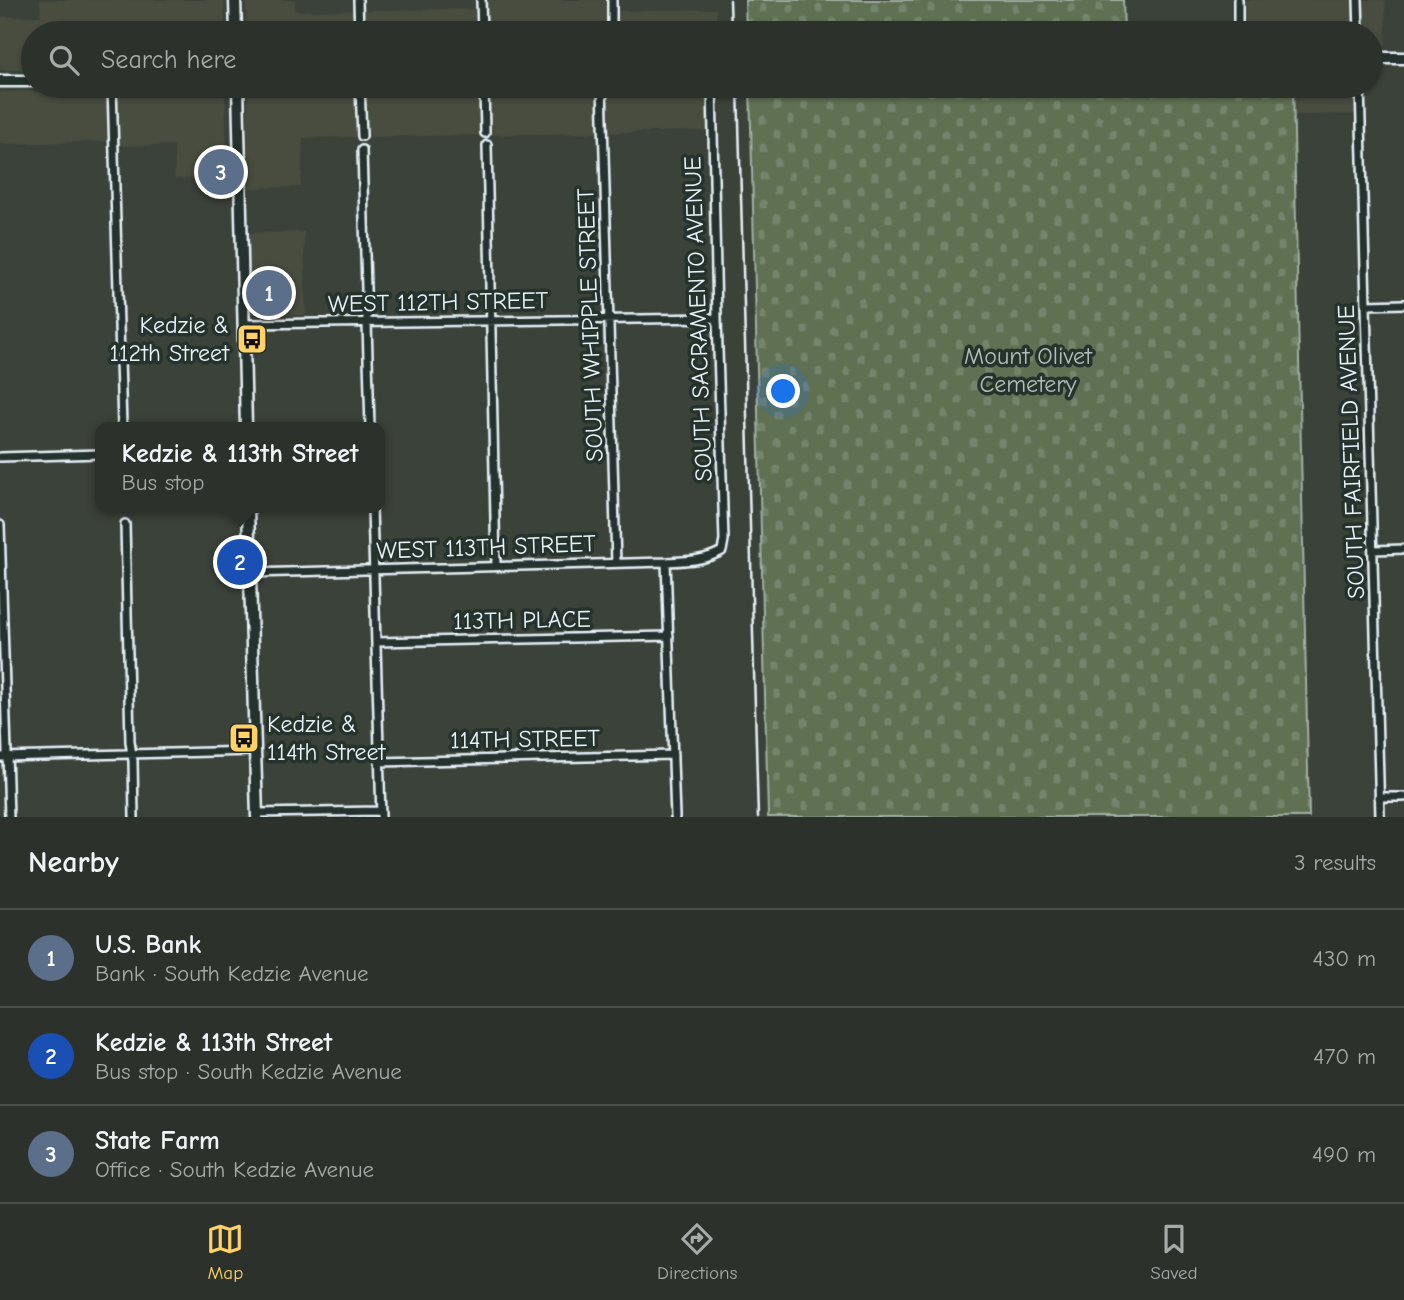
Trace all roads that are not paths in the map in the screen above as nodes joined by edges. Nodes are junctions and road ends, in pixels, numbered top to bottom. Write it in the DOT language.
graph roads {
  1 [pos="235,0"];
  2 [pos="358,0"];
  3 [pos="481,0"];
  4 [pos="612,0"];
  5 [pos="1237,0"];
  6 [pos="1358,0"];
  7 [pos="236,21"];
  8 [pos="359,21"];
  9 [pos="482,21"];
  10 [pos="612,21"];
  11 [pos="1238,21"];
  12 [pos="1359,21"];
  13 [pos="1383,58"];
  14 [pos="1404,58"];
  15 [pos="0,81"];
  16 [pos="21,81"];
  17 [pos="112,98"];
  18 [pos="238,98"];
  19 [pos="360,98"];
  20 [pos="484,98"];
  21 [pos="602,98"];
  22 [pos="712,98"];
  23 [pos="1360,98"];
  24 [pos="485,133"];
  25 [pos="362,136"];
  26 [pos="486,145"];
  27 [pos="362,150"];
  28 [pos="1404,304"];
  29 [pos="1366,305"];
  30 [pos="716,318"];
  31 [pos="609,319"];
  32 [pos="490,321"];
  33 [pos="367,322"];
  34 [pos="244,324"];
  35 [pos="122,422"];
  36 [pos="246,422"];
  37 [pos="370,422"];
  38 [pos="95,454"];
  39 [pos="0,457"];
  40 [pos="248,513"];
  41 [pos="372,513"];
  42 [pos="0,524"];
  43 [pos="125,524"];
  44 [pos="1373,550"];
  45 [pos="1404,550"];
  46 [pos="722,551"];
  47 [pos="666,562"];
  48 [pos="616,563"];
  49 [pos="496,566"];
  50 [pos="374,569"];
  51 [pos="250,573"];
  52 [pos="669,636"];
  53 [pos="376,642"];
  54 [pos="255,751"];
  55 [pos="132,753"];
  56 [pos="673,755"];
  57 [pos="4,757"];
  58 [pos="379,762"];
  59 [pos="1380,797"];
  60 [pos="1404,797"];
  61 [pos="381,814"];
  62 [pos="256,815"];
  63 [pos="9,817"];
  64 [pos="134,817"];
  65 [pos="675,817"];
  66 [pos="1380,817"];
  1 -- 7 [label="main road"];
  2 -- 8 [label="street"];
  3 -- 9 [label="street"];
  4 -- 10 [label="street"];
  5 -- 11 [label="street"];
  6 -- 12 [label="street"];
  13 -- 14 [label="main road"];
  15 -- 16 [label="main road"];
  17 -- 35 [label="street"];
  18 -- 34 [label="main road"];
  19 -- 25 [label="street"];
  20 -- 24 [label="street"];
  21 -- 31 [label="street, SOUTH WHIPPLE STREET"];
  22 -- 30 [label="street, SOUTH SACRAMENTO AVENUE"];
  23 -- 29 [label="street, SOUTH FAIRFIELD AVENUE"];
  26 -- 32 [label="street"];
  27 -- 33 [label="street"];
  28 -- 29 [label="street"];
  29 -- 44 [label="street, SOUTH FAIRFIELD AVENUE"];
  30 -- 31 [label="street, WEST 112TH STREET"];
  30 -- 46 [label="street, SOUTH SACRAMENTO AVENUE"];
  31 -- 32 [label="street, WEST 112TH STREET"];
  31 -- 48 [label="street, SOUTH WHIPPLE STREET"];
  32 -- 33 [label="street, WEST 112TH STREET"];
  32 -- 49 [label="street"];
  33 -- 34 [label="street, WEST 112TH STREET"];
  33 -- 37 [label="street"];
  34 -- 36 [label="main road"];
  38 -- 39 [label="street"];
  40 -- 51 [label="main road"];
  41 -- 50 [label="street"];
  42 -- 57 [label="street"];
  43 -- 55 [label="street"];
  44 -- 45 [label="street"];
  44 -- 59 [label="street, SOUTH FAIRFIELD AVENUE"];
  46 -- 47 [label="street, WEST 113TH STREET"];
  47 -- 48 [label="street, WEST 113TH STREET"];
  47 -- 52 [label="street"];
  48 -- 49 [label="street, WEST 113TH STREET"];
  49 -- 50 [label="street, WEST 113TH STREET"];
  50 -- 51 [label="street, WEST 113TH STREET"];
  50 -- 53 [label="street"];
  51 -- 54 [label="main road"];
  52 -- 53 [label="street, 113TH PLACE"];
  52 -- 56 [label="street"];
  53 -- 58 [label="street"];
  54 -- 55 [label="street"];
  54 -- 62 [label="main road"];
  55 -- 57 [label="street"];
  55 -- 64 [label="street"];
  56 -- 58 [label="street, 114TH STREET"];
  56 -- 65 [label="street"];
  57 -- 63 [label="street"];
  58 -- 61 [label="street"];
  59 -- 60 [label="street"];
  59 -- 66 [label="street, SOUTH FAIRFIELD AVENUE"];
  61 -- 62 [label="street"];
}
